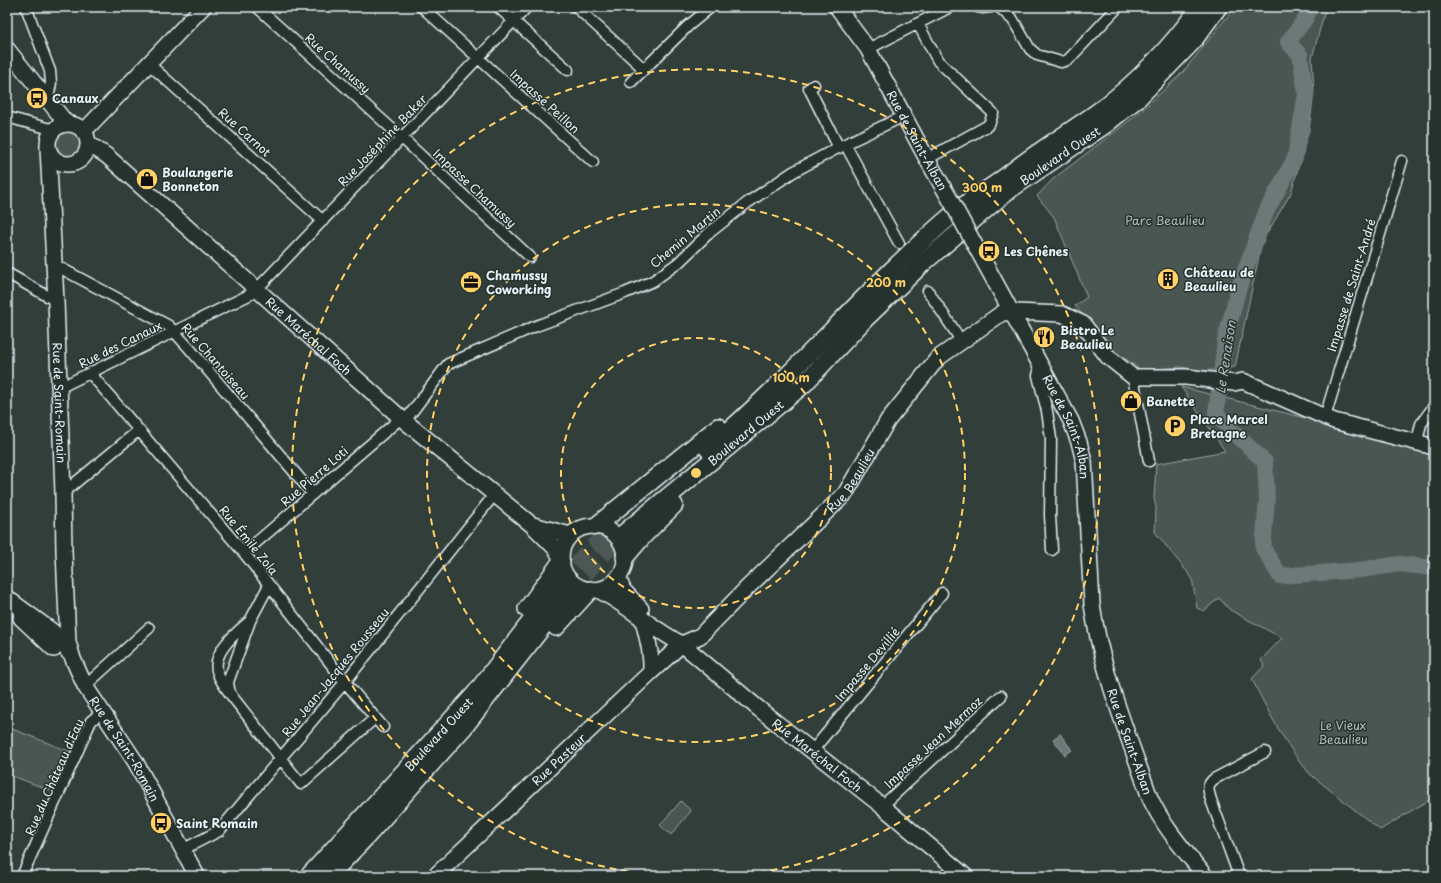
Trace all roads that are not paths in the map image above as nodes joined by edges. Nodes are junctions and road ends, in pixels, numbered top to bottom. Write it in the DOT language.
graph roads {
  1 [pos="26,7"];
  2 [pos="203,7"];
  3 [pos="258,7"];
  4 [pos="422,7"];
  5 [pos="498,7"];
  6 [pos="527,7"];
  7 [pos="576,7"];
  8 [pos="711,7"];
  9 [pos="838,7"];
  10 [pos="950,7"];
  11 [pos="977,7"];
  12 [pos="991,7"];
  13 [pos="999,7"];
  14 [pos="1118,7"];
  15 [pos="1200,7"];
  16 [pos="1218,7"];
  17 [pos="514,21"];
  18 [pos="918,24"];
  19 [pos="7,49"];
  20 [pos="868,49"];
  21 [pos="479,58"];
  22 [pos="149,64"];
  23 [pos="644,69"];
  24 [pos="568,70"];
  25 [pos="631,82"];
  26 [pos="814,85"];
  27 [pos="48,98"];
  28 [pos="904,116"];
  29 [pos="7,117"];
  30 [pos="61,127"];
  31 [pos="86,137"];
  32 [pos="402,138"];
  33 [pos="842,146"];
  34 [pos="48,148"];
  35 [pos="927,159"];
  36 [pos="1402,161"];
  37 [pos="593,162"];
  38 [pos="63,164"];
  39 [pos="51,190"];
  40 [pos="323,220"];
  41 [pos="899,243"];
  42 [pos="530,257"];
  43 [pos="54,264"];
  44 [pos="7,273"];
  45 [pos="256,290"];
  46 [pos="928,291"];
  47 [pos="56,301"];
  48 [pos="1011,313"];
  49 [pos="174,331"];
  50 [pos="962,342"];
  51 [pos="1040,365"];
  52 [pos="90,373"];
  53 [pos="789,374"];
  54 [pos="1133,377"];
  55 [pos="804,384"];
  56 [pos="59,388"];
  57 [pos="1434,406"];
  58 [pos="1325,417"];
  59 [pos="403,419"];
  60 [pos="139,430"];
  61 [pos="1417,440"];
  62 [pos="1434,442"];
  63 [pos="1434,447"];
  64 [pos="1149,461"];
  65 [pos="63,493"];
  66 [pos="313,494"];
  67 [pos="494,495"];
  68 [pos="532,525"];
  69 [pos="596,526"];
  70 [pos="570,535"];
  71 [pos="1052,550"];
  72 [pos="244,553"];
  73 [pos="625,556"];
  74 [pos="561,560"];
  75 [pos="618,578"];
  76 [pos="269,585"];
  77 [pos="594,590"];
  78 [pos="942,593"];
  79 [pos="7,598"];
  80 [pos="7,604"];
  81 [pos="643,620"];
  82 [pos="250,621"];
  83 [pos="149,628"];
  84 [pos="668,637"];
  85 [pos="55,639"];
  86 [pos="682,644"];
  87 [pos="651,672"];
  88 [pos="345,682"];
  89 [pos="85,686"];
  90 [pos="231,695"];
  91 [pos="1000,696"];
  92 [pos="102,712"];
  93 [pos="375,718"];
  94 [pos="383,727"];
  95 [pos="436,737"];
  96 [pos="812,750"];
  97 [pos="1265,752"];
  98 [pos="281,758"];
  99 [pos="882,806"];
  100 [pos="366,838"];
  101 [pos="182,850"];
  102 [pos="22,876"];
  103 [pos="197,876"];
  104 [pos="309,876"];
  105 [pos="329,876"];
  106 [pos="435,876"];
  107 [pos="965,876"];
  108 [pos="1205,876"];
  109 [pos="1239,876"];
  1 -- 27 [label="street"];
  2 -- 22 [label="street"];
  3 -- 32 [label="street, Rue Chamussy"];
  4 -- 21 [label="street, Impasse Peillon"];
  5 -- 17 [label="street"];
  6 -- 17 [label="street, Rue Joséphine Baker"];
  7 -- 23 [label="street"];
  8 -- 23 [label="street"];
  9 -- 20 [label="street, Rue de Saint-Alban"];
  10 -- 18 [label="street"];
  11 -- 12 [label="street"];
  13 -- 14 [label="street"];
  15 -- 53 [label="main road, Boulevard Ouest"];
  16 -- 55 [label="main road, Boulevard Ouest"];
  17 -- 21 [label="street, Rue Joséphine Baker"];
  17 -- 24 [label="street"];
  18 -- 20 [label="street"];
  18 -- 35 [label="street"];
  19 -- 27 [label="street"];
  20 -- 28 [label="street, Rue de Saint-Alban"];
  21 -- 32 [label="street, Rue Joséphine Baker"];
  21 -- 37 [label="street, Impasse Peillon"];
  22 -- 31 [label="street"];
  22 -- 40 [label="street, Rue Carnot"];
  23 -- 25 [label="street"];
  26 -- 33 [label="street"];
  27 -- 30 [label="street"];
  28 -- 33 [label="street, Chemin Martin"];
  28 -- 35 [label="street, Rue de Saint-Alban"];
  29 -- 30 [label="street"];
  30 -- 31 [label="street"];
  30 -- 34 [label="street"];
  31 -- 38 [label="street"];
  31 -- 45 [label="street, Rue Maréchal Foch"];
  32 -- 40 [label="street, Rue Joséphine Baker"];
  32 -- 42 [label="street, Impasse Chamussy"];
  33 -- 41 [label="street"];
  33 -- 59 [label="street, Chemin Martin"];
  34 -- 38 [label="street"];
  34 -- 39 [label="street, Rue de Saint-Romain"];
  35 -- 48 [label="street, Rue de Saint-Alban, bridge"];
  36 -- 58 [label="street, Impasse de Saint-André"];
  38 -- 39 [label="street, Rue de Saint-Romain"];
  39 -- 43 [label="street, Rue de Saint-Romain"];
  40 -- 45 [label="street, Rue Joséphine Baker"];
  43 -- 47 [label="street, Rue de Saint-Romain"];
  43 -- 49 [label="street, Rue Chantoiseau"];
  44 -- 47 [label="street"];
  45 -- 49 [label="street, Rue des Canaux"];
  45 -- 59 [label="street, Rue Maréchal Foch"];
  46 -- 50 [label="street"];
  47 -- 56 [label="street, Rue de Saint-Romain"];
  48 -- 50 [label="street, Rue Beaulieu"];
  48 -- 51 [label="street, Rue de Saint-Alban"];
  48 -- 54 [label="street"];
  49 -- 52 [label="street, Rue des Canaux"];
  49 -- 66 [label="street, Rue Chantoiseau"];
  50 -- 86 [label="street, Rue Beaulieu"];
  51 -- 71 [label="street"];
  51 -- 108 [label="street, Rue de Saint-Alban"];
  52 -- 56 [label="street, Rue des Canaux"];
  52 -- 60 [label="street, Rue Émile Zola"];
  53 -- 55 [label="main road, Boulevard Ouest"];
  53 -- 69 [label="main road"];
  54 -- 58 [label="street"];
  54 -- 64 [label="street"];
  55 -- 73 [label="main road"];
  56 -- 65 [label="street, Rue de Saint-Romain"];
  57 -- 61 [label="street"];
  58 -- 61 [label="street"];
  59 -- 66 [label="street, Rue Pierre Loti"];
  59 -- 67 [label="street, Rue Maréchal Foch"];
  60 -- 65 [label="street"];
  60 -- 72 [label="street, Rue Émile Zola"];
  61 -- 62 [label="street"];
  61 -- 63 [label="street"];
  65 -- 85 [label="street, Rue de Saint-Romain"];
  66 -- 72 [label="street, Rue Pierre Loti"];
  67 -- 68 [label="street, Rue Maréchal Foch"];
  67 -- 88 [label="street, Rue Jean-Jacques Rousseau"];
  68 -- 70 [label="street, Rue Maréchal Foch"];
  68 -- 74 [label="street, Rue Maréchal Foch"];
  69 -- 70 [label="street"];
  69 -- 73 [label="street"];
  70 -- 74 [label="street"];
  72 -- 76 [label="street, Rue Émile Zola"];
  73 -- 75 [label="street"];
  74 -- 77 [label="street"];
  74 -- 95 [label="main road"];
  75 -- 77 [label="street"];
  75 -- 84 [label="street, Rue Maréchal Foch"];
  76 -- 82 [label="street"];
  76 -- 88 [label="street, Rue Émile Zola"];
  77 -- 81 [label="street, Rue Maréchal Foch"];
  77 -- 100 [label="main road"];
  78 -- 96 [label="street, Impasse Devillié"];
  79 -- 85 [label="street"];
  80 -- 85 [label="street"];
  81 -- 84 [label="street, Rue Maréchal Foch"];
  81 -- 87 [label="street"];
  82 -- 90 [label="street"];
  82 -- 90 [label="street"];
  83 -- 89 [label="street"];
  84 -- 86 [label="street, Rue Maréchal Foch"];
  85 -- 89 [label="street, Rue de Saint-Romain"];
  85 -- 89 [label="street, Rue de Saint-Romain"];
  86 -- 87 [label="street, Rue Pasteur"];
  86 -- 96 [label="street, Rue Maréchal Foch"];
  87 -- 106 [label="street, Rue Pasteur"];
  88 -- 93 [label="street, Rue Émile Zola"];
  88 -- 98 [label="street, Rue Jean-Jacques Rousseau"];
  89 -- 92 [label="street, Rue de Saint-Romain"];
  90 -- 98 [label="street"];
  91 -- 99 [label="street, Impasse Jean Mermoz"];
  92 -- 101 [label="street, Rue de Saint-Romain"];
  92 -- 102 [label="street, Rue du Château d'Eau"];
  93 -- 94 [label="street, Rue Émile Zola"];
  93 -- 98 [label="street"];
  95 -- 100 [label="main road, Boulevard Ouest"];
  95 -- 104 [label="main road, Boulevard Ouest"];
  96 -- 99 [label="street, Rue Maréchal Foch"];
  97 -- 109 [label="street"];
  98 -- 101 [label="street, Rue Jean-Jacques Rousseau"];
  99 -- 107 [label="street, Rue Maréchal Foch"];
  100 -- 105 [label="main road, Boulevard Ouest"];
  101 -- 103 [label="street, Rue de Saint-Romain"];
}
